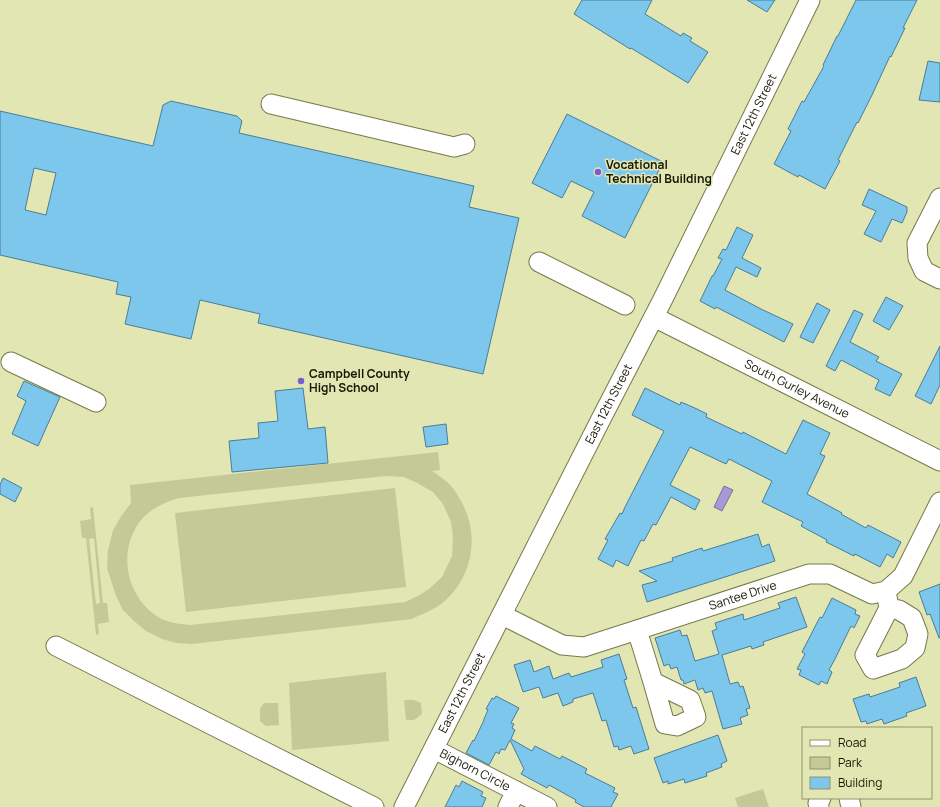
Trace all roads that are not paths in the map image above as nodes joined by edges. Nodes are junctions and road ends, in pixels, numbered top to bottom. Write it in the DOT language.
graph roads {
  1 [pos="810,0"];
  2 [pos="271,104"];
  3 [pos="465,144"];
  4 [pos="940,198"];
  5 [pos="539,262"];
  6 [pos="940,279"];
  7 [pos="625,305"];
  8 [pos="654,317"];
  9 [pos="11,362"];
  10 [pos="96,402"];
  11 [pos="940,461"];
  12 [pos="940,502"];
  13 [pos="502,615"];
  14 [pos="637,630"];
  15 [pos="56,646"];
  16 [pos="653,682"];
  17 [pos="434,749"];
  18 [pos="512,799"];
  19 [pos="374,807"];
  20 [pos="404,807"];
  21 [pos="547,807"];
  1 -- 8 [label="street, East 12th Street"];
  2 -- 3 [label="street"];
  4 -- 6 [label="street"];
  5 -- 7 [label="street"];
  8 -- 11 [label="street, South Gurley Avenue"];
  8 -- 13 [label="street, East 12th Street"];
  9 -- 10 [label="street"];
  12 -- 14 [label="street, Santee Drive"];
  13 -- 14 [label="street, Santee Drive"];
  13 -- 17 [label="street, East 12th Street"];
  14 -- 16 [label="street"];
  15 -- 19 [label="street"];
  17 -- 18 [label="street, Bighorn Circle"];
  17 -- 20 [label="street, East 12th Street"];
  18 -- 21 [label="street, Bighorn Circle"];
}
